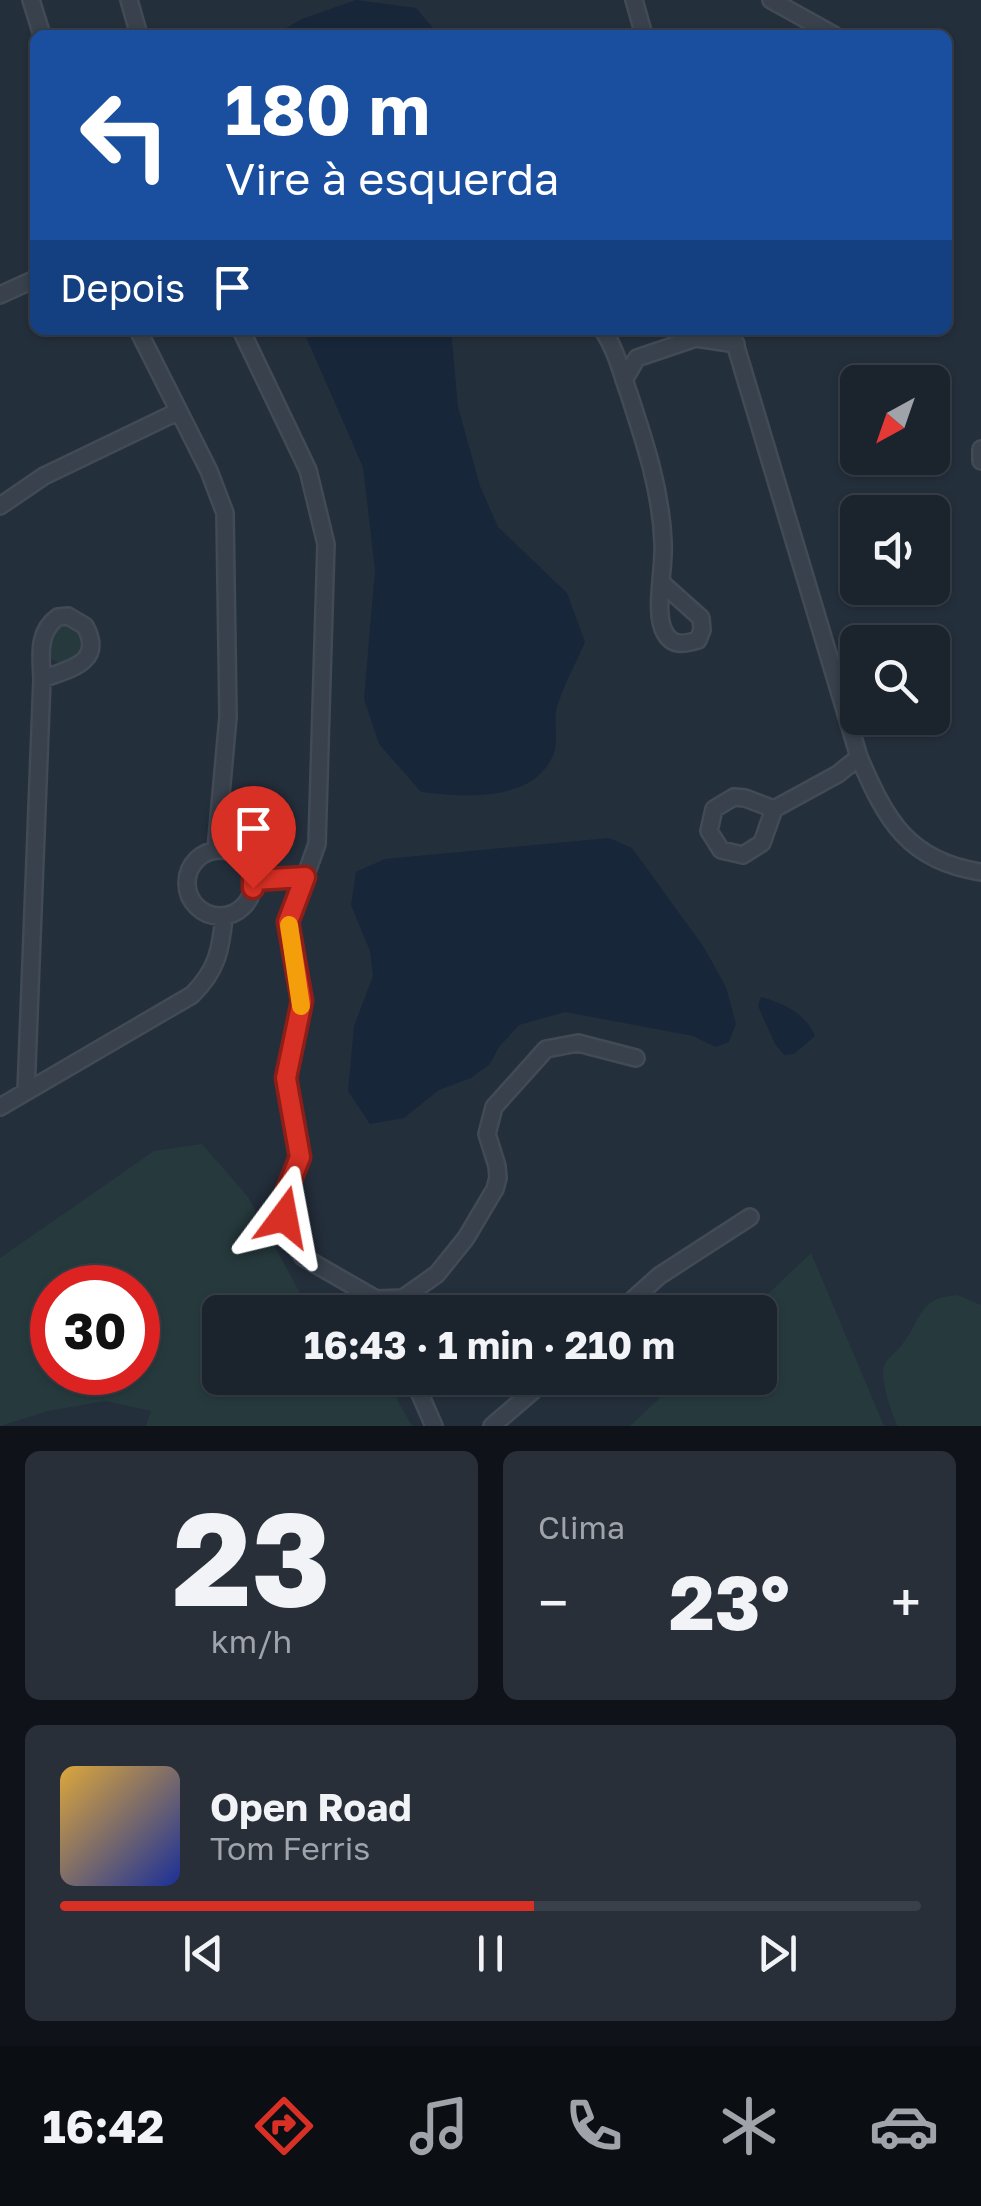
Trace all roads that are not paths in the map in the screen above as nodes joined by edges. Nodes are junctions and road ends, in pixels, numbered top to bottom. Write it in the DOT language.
graph roads {
  1 [pos="31,0"];
  2 [pos="129,0"];
  3 [pos="634,0"];
  4 [pos="771,0"];
  5 [pos="40,30"];
  6 [pos="138,30"];
  7 [pos="643,30"];
  8 [pos="825,30"];
  9 [pos="30,281"];
  10 [pos="0,296"];
  11 [pos="141,335"];
  12 [pos="243,335"];
  13 [pos="606,335"];
  14 [pos="697,335"];
  15 [pos="734,337"];
  16 [pos="614,347"];
  17 [pos="637,358"];
  18 [pos="624,380"];
  19 [pos="179,411"];
  20 [pos="981,450"];
  21 [pos="981,461"];
  22 [pos="0,506"];
  23 [pos="662,584"];
  24 [pos="42,678"];
  25 [pos="859,757"];
  26 [pos="838,774"];
  27 [pos="868,779"];
  28 [pos="774,809"];
  29 [pos="216,850"];
  30 [pos="981,872"];
  31 [pos="305,877"];
  32 [pos="253,880"];
  33 [pos="224,916"];
  34 [pos="636,1058"];
  35 [pos="26,1092"];
  36 [pos="0,1107"];
  37 [pos="750,1217"];
  38 [pos="362,1295"];
  39 [pos="407,1295"];
  40 [pos="638,1295"];
  41 [pos="420,1395"];
  42 [pos="528,1395"];
  43 [pos="434,1426"];
  44 [pos="492,1426"];
  1 -- 5 [label="street"];
  2 -- 6 [label="street"];
  3 -- 7 [label="street"];
  4 -- 8 [label="street"];
  9 -- 10 [label="street"];
  11 -- 19 [label="street"];
  12 -- 31 [label="street"];
  13 -- 16 [label="street"];
  14 -- 17 [label="street"];
  15 -- 25 [label="street"];
  16 -- 17 [label="street"];
  16 -- 18 [label="street"];
  17 -- 18 [label="street"];
  18 -- 23 [label="street"];
  19 -- 22 [label="street"];
  19 -- 29 [label="street"];
  20 -- 21 [label="street"];
  24 -- 35 [label="street"];
  25 -- 26 [label="street"];
  25 -- 27 [label="street"];
  26 -- 27 [label="street"];
  26 -- 28 [label="street"];
  27 -- 30 [label="street"];
  28 -- 28 [label="street"];
  29 -- 32 [label="street"];
  29 -- 33 [label="street"];
  31 -- 32 [label="street"];
  31 -- 38 [label="street"];
  32 -- 33 [label="street"];
  33 -- 35 [label="street"];
  34 -- 39 [label="street"];
  35 -- 36 [label="street"];
  37 -- 40 [label="street"];
  41 -- 43 [label="street"];
  42 -- 44 [label="street"];
}
